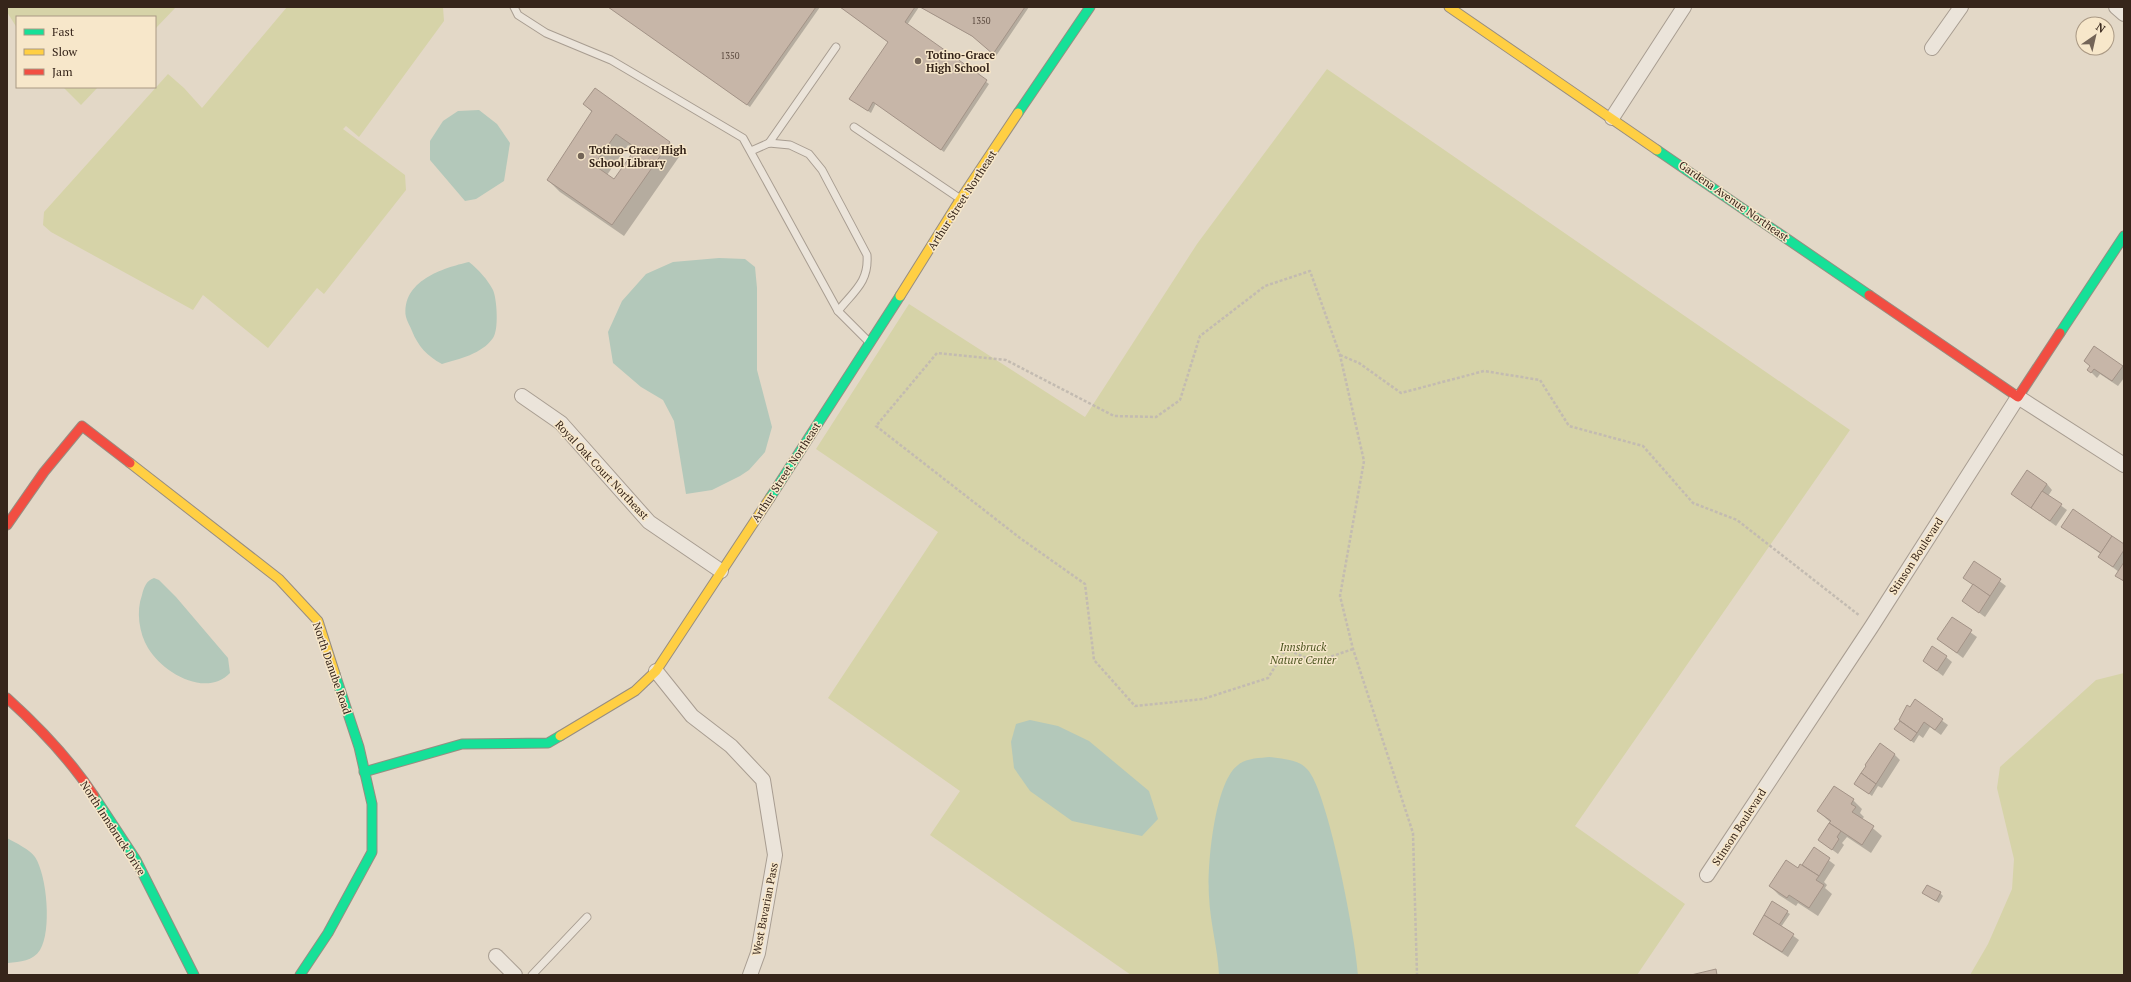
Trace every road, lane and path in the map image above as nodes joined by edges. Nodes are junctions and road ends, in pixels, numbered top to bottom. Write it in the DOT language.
graph roads {
  1 [pos="514,7"];
  2 [pos="1090,7"];
  3 [pos="1449,7"];
  4 [pos="1684,7"];
  5 [pos="1961,7"];
  6 [pos="2116,7"];
  7 [pos="2124,14"];
  8 [pos="836,47"];
  9 [pos="1932,48"];
  10 [pos="1612,118"];
  11 [pos="854,127"];
  12 [pos="769,143"];
  13 [pos="751,150"];
  14 [pos="960,200"];
  15 [pos="2124,236"];
  16 [pos="838,311"];
  17 [pos="870,343"];
  18 [pos="1340,355"];
  19 [pos="522,396"];
  20 [pos="2018,397"];
  21 [pos="2124,465"];
  22 [pos="7,525"];
  23 [pos="721,571"];
  24 [pos="1872,626"];
  25 [pos="1353,649"];
  26 [pos="656,671"];
  27 [pos="7,698"];
  28 [pos="364,772"];
  29 [pos="1707,876"];
  30 [pos="587,917"];
  31 [pos="496,956"];
  32 [pos="194,975"];
  33 [pos="300,975"];
  34 [pos="515,975"];
  35 [pos="532,975"];
  36 [pos="750,975"];
  37 [pos="1417,975"];
  1 -- 13 [label="lane"];
  2 -- 14 [label="street, Arthur Street Northeast"];
  3 -- 10 [label="street, Gardena Avenue Northeast"];
  4 -- 10 [label="street"];
  5 -- 9 [label="street"];
  6 -- 7 [label="street"];
  8 -- 12 [label="lane"];
  10 -- 20 [label="street, Gardena Avenue Northeast"];
  11 -- 14 [label="lane"];
  12 -- 13 [label="lane"];
  12 -- 16 [label="lane"];
  13 -- 16 [label="lane"];
  14 -- 17 [label="street, Arthur Street Northeast"];
  15 -- 20 [label="street, Stinson Boulevard"];
  16 -- 17 [label="lane"];
  17 -- 23 [label="street, Arthur Street Northeast"];
  18 -- 24 [label="path"];
  18 -- 25 [label="path"];
  18 -- 25 [label="path"];
  19 -- 23 [label="street, Royal Oak Court Northeast"];
  20 -- 21 [label="street"];
  20 -- 24 [label="street, Stinson Boulevard"];
  22 -- 28 [label="street, North Danube Road"];
  23 -- 26 [label="street, Arthur Street Northeast"];
  24 -- 29 [label="street, Stinson Boulevard"];
  25 -- 37 [label="path"];
  26 -- 28 [label="street, Arthur Street Northeast"];
  26 -- 36 [label="street, West Bavarian Pass"];
  27 -- 32 [label="street, North Innsbruck Drive"];
  28 -- 33 [label="street, North Danube Road"];
  30 -- 35 [label="lane"];
  31 -- 34 [label="street"];
}
